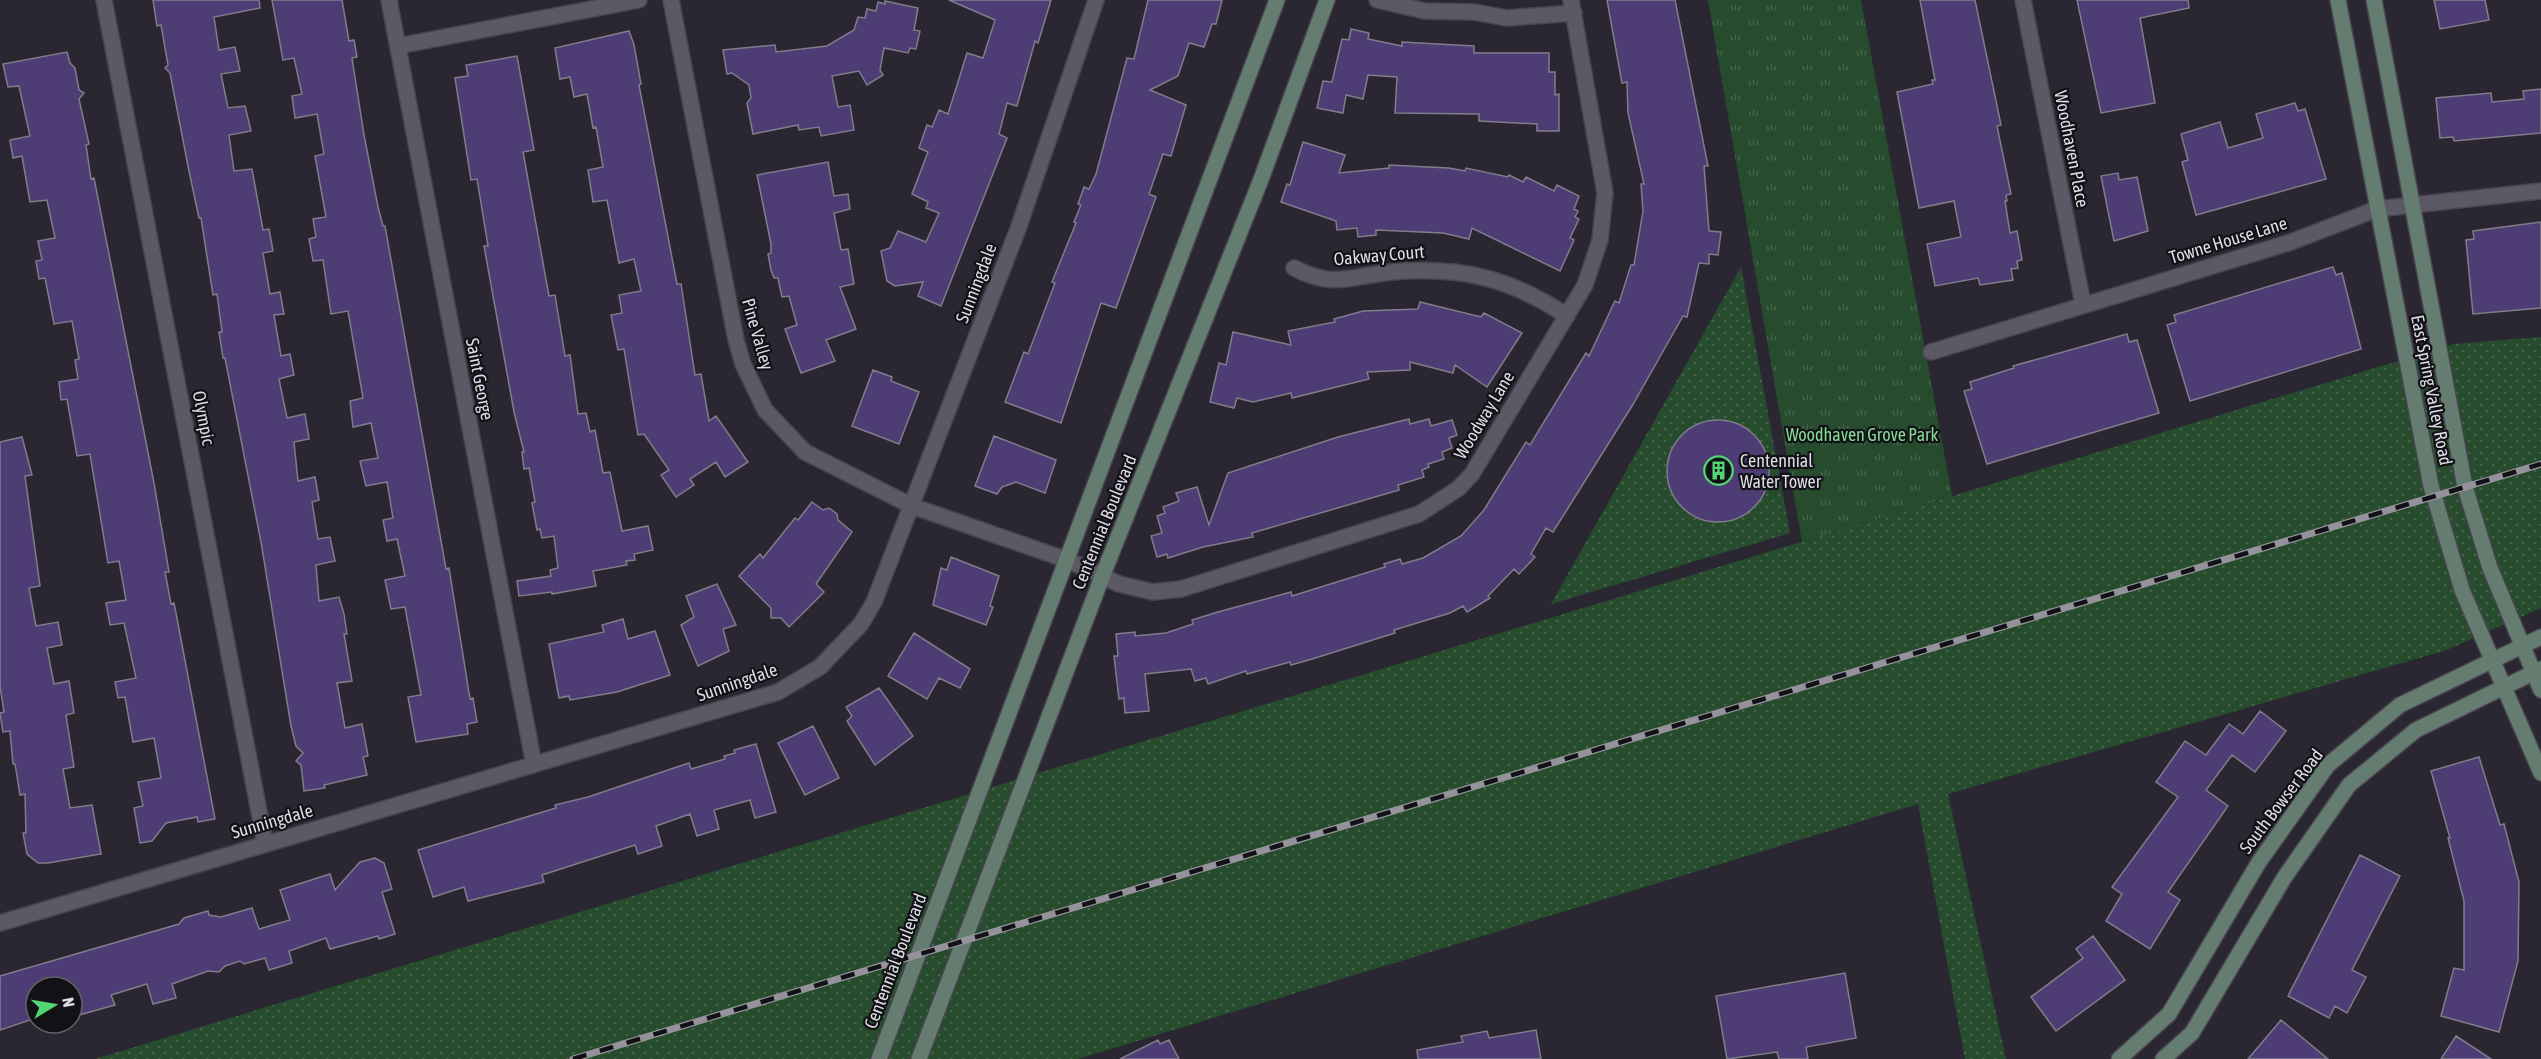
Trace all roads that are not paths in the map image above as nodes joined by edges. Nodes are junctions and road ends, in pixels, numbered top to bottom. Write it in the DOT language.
graph roads {
  1 [pos="104,0"];
  2 [pos="389,0"];
  3 [pos="639,0"];
  4 [pos="671,0"];
  5 [pos="1096,0"];
  6 [pos="1277,0"];
  7 [pos="1327,0"];
  8 [pos="1377,0"];
  9 [pos="2023,0"];
  10 [pos="2338,0"];
  11 [pos="2374,0"];
  12 [pos="1572,7"];
  13 [pos="398,46"];
  14 [pos="2541,191"];
  15 [pos="2412,205"];
  16 [pos="2377,209"];
  17 [pos="1294,268"];
  18 [pos="2083,304"];
  19 [pos="1567,316"];
  20 [pos="1931,352"];
  21 [pos="912,506"];
  22 [pos="1067,560"];
  23 [pos="1102,577"];
  24 [pos="2541,637"];
  25 [pos="2522,646"];
  26 [pos="2493,660"];
  27 [pos="2537,671"];
  28 [pos="2505,686"];
  29 [pos="2541,690"];
  30 [pos="534,765"];
  31 [pos="2541,773"];
  32 [pos="265,843"];
  33 [pos="0,923"];
  34 [pos="879,1059"];
  35 [pos="919,1059"];
  36 [pos="2119,1059"];
  37 [pos="2163,1059"];
  1 -- 32 [label="street, Olympic"];
  2 -- 13 [label="street, Saint George"];
  3 -- 13 [label="street"];
  4 -- 21 [label="street, Pine Valley"];
  5 -- 21 [label="street, Sunningdale"];
  6 -- 22 [label="street, Centennial Boulevard"];
  7 -- 23 [label="street, Centennial Boulevard"];
  8 -- 12 [label="street"];
  9 -- 18 [label="street, Woodhaven Place"];
  10 -- 16 [label="street, East Spring Valley Road"];
  11 -- 15 [label="street, East Spring Valley Road"];
  12 -- 19 [label="street, Woodway Lane"];
  13 -- 30 [label="street, Saint George"];
  14 -- 15 [label="street, Towne House Lane"];
  15 -- 16 [label="street, Towne House Lane"];
  15 -- 25 [label="street, East Spring Valley Road"];
  16 -- 18 [label="street, Towne House Lane"];
  16 -- 26 [label="street, East Spring Valley Road"];
  17 -- 19 [label="street, Oakway Court"];
  18 -- 20 [label="street, Towne House Lane"];
  19 -- 23 [label="street, Woodway Lane"];
  21 -- 22 [label="street, Pine Valley"];
  21 -- 30 [label="street, Sunningdale"];
  22 -- 23 [label="street, Woodway Lane"];
  22 -- 34 [label="street, Centennial Boulevard"];
  23 -- 35 [label="street, Centennial Boulevard"];
  24 -- 25 [label="street, South Bowser Road"];
  25 -- 26 [label="street, South Bowser Road"];
  25 -- 27 [label="street, East Spring Valley Road"];
  26 -- 28 [label="street, East Spring Valley Road"];
  26 -- 36 [label="street, South Bowser Road"];
  27 -- 28 [label="street"];
  27 -- 29 [label="street, East Spring Valley Road"];
  28 -- 31 [label="street, East Spring Valley Road"];
  28 -- 37 [label="street"];
  30 -- 32 [label="street, Sunningdale"];
  32 -- 33 [label="street, Sunningdale"];
}
